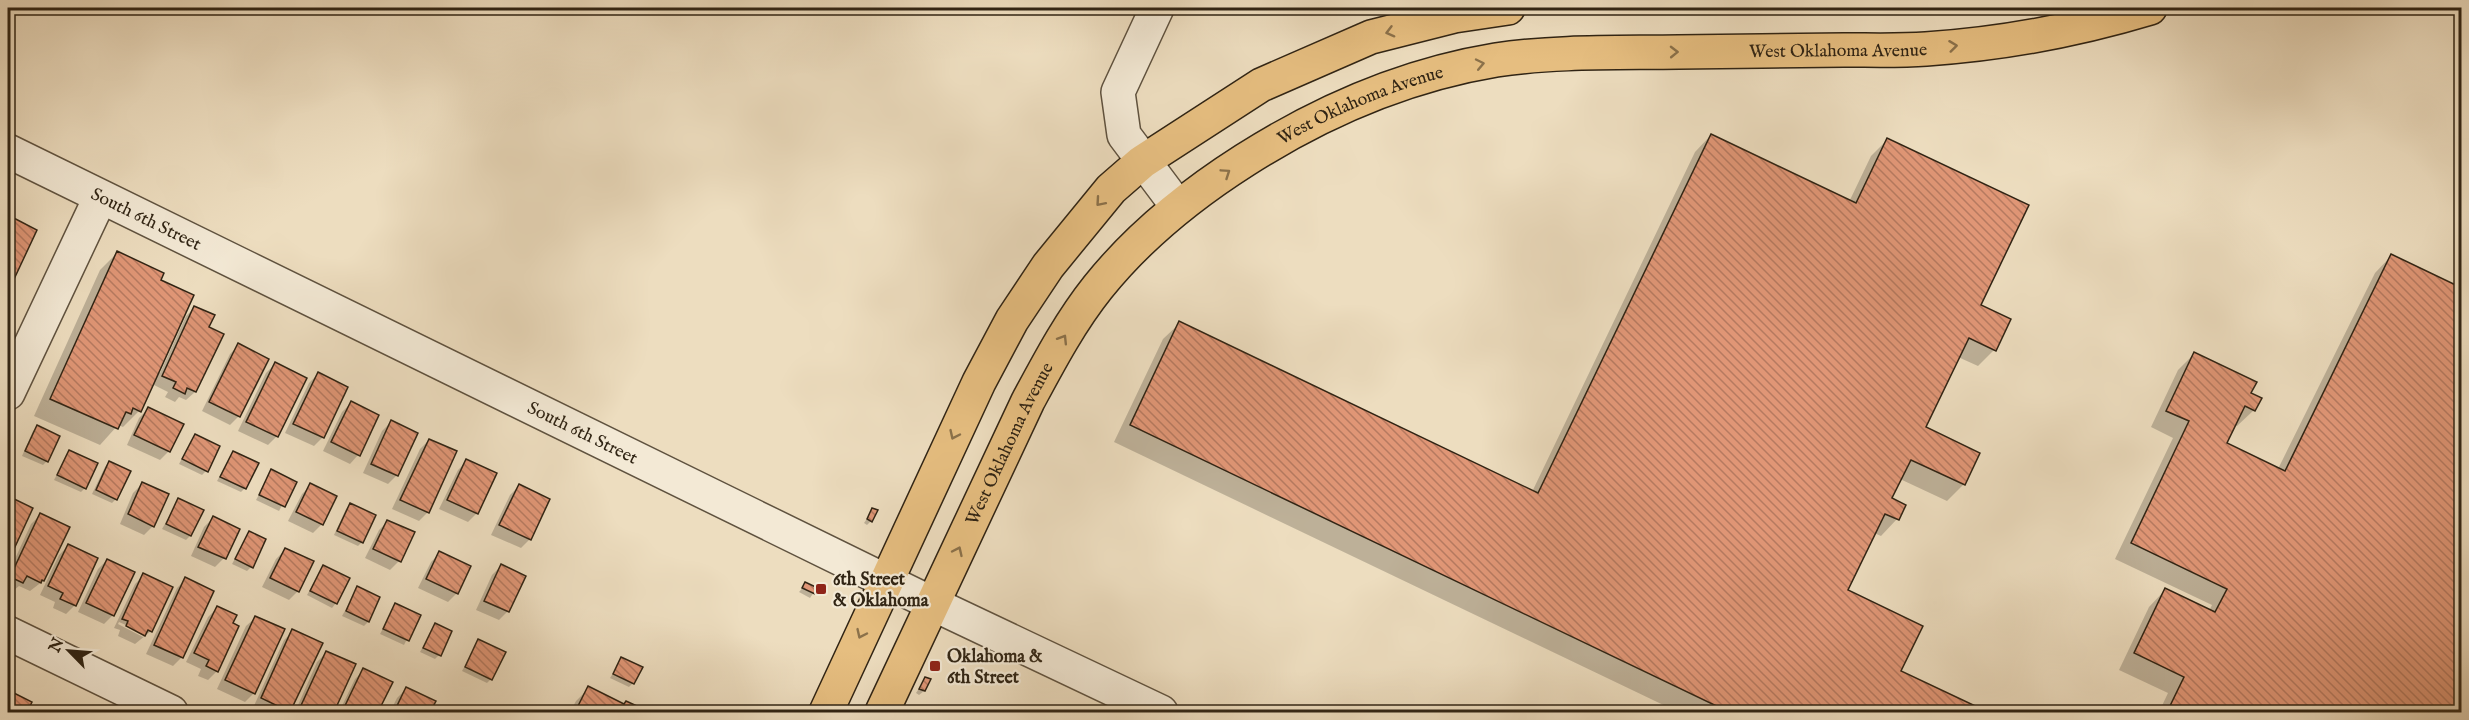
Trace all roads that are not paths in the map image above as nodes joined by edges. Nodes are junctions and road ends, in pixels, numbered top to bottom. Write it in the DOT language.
graph roads {
  1 [pos="1156,8"];
  2 [pos="1508,8"];
  3 [pos="2150,8"];
  4 [pos="8,151"];
  5 [pos="1142,162"];
  6 [pos="100,198"];
  7 [pos="1178,207"];
  8 [pos="8,393"];
  9 [pos="886,581"];
  10 [pos="933,604"];
  11 [pos="8,633"];
  12 [pos="171,712"];
  13 [pos="826,712"];
  14 [pos="882,712"];
  15 [pos="1161,712"];
  1 -- 5 [label="street"];
  2 -- 5 [label="main road, one-way"];
  7 -- 3 [label="main road, West Oklahoma Avenue, one-way"];
  4 -- 6 [label="street, South 6th Street"];
  5 -- 7 [label="street"];
  5 -- 9 [label="main road, one-way"];
  6 -- 8 [label="street"];
  6 -- 9 [label="street, South 6th Street"];
  10 -- 7 [label="main road, West Oklahoma Avenue, one-way"];
  9 -- 10 [label="street, South 6th Street"];
  9 -- 13 [label="main road, one-way"];
  10 -- 14 [label="main road, West Oklahoma Avenue"];
  10 -- 15 [label="street, South 6th Street"];
  11 -- 12 [label="street"];
}
